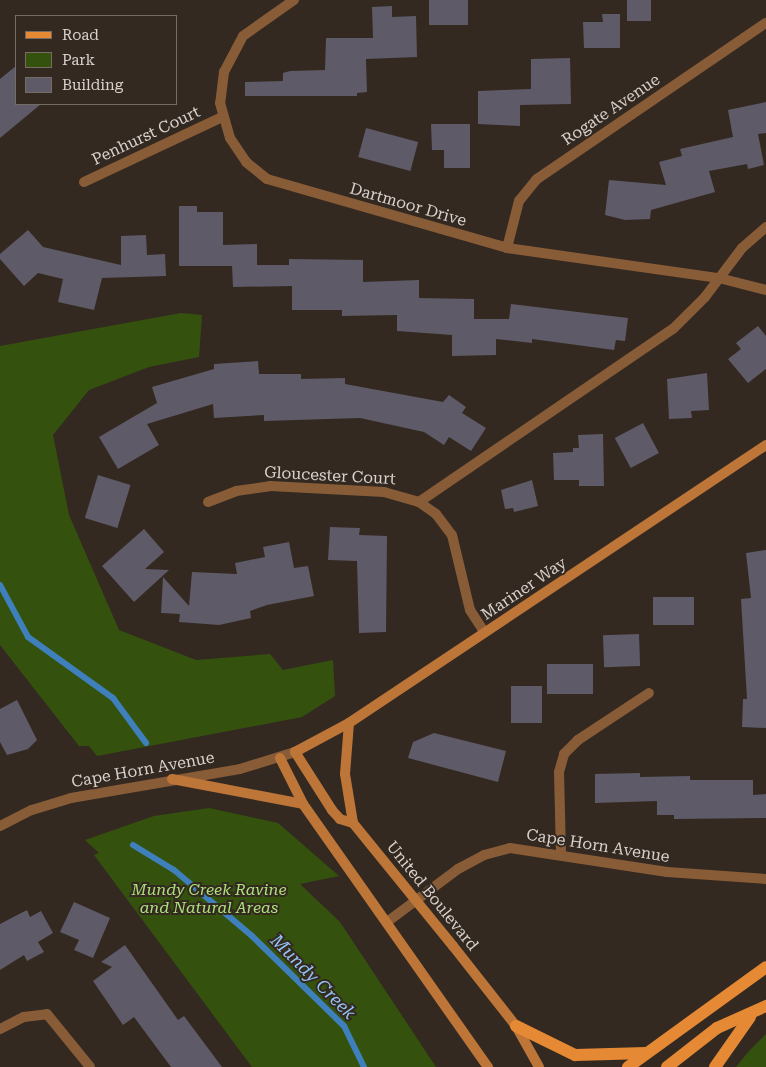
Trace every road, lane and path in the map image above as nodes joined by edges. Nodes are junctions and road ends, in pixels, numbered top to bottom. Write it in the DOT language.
graph roads {
  1 [pos="294,0"];
  2 [pos="766,23"];
  3 [pos="222,117"];
  4 [pos="84,182"];
  5 [pos="766,227"];
  6 [pos="507,248"];
  7 [pos="719,278"];
  8 [pos="766,290"];
  9 [pos="766,445"];
  10 [pos="208,502"];
  11 [pos="419,502"];
  12 [pos="485,633"];
  13 [pos="648,693"];
  14 [pos="349,723"];
  15 [pos="295,752"];
  16 [pos="280,758"];
  17 [pos="172,779"];
  18 [pos="303,804"];
  19 [pos="353,823"];
  20 [pos="0,826"];
  21 [pos="561,854"];
  22 [pos="766,879"];
  23 [pos="416,899"];
  24 [pos="387,922"];
  25 [pos="766,967"];
  26 [pos="766,1006"];
  27 [pos="750,1016"];
  28 [pos="516,1026"];
  29 [pos="0,1029"];
  30 [pos="646,1053"];
  31 [pos="90,1067"];
  32 [pos="488,1067"];
  33 [pos="538,1067"];
  34 [pos="628,1067"];
  35 [pos="667,1067"];
  36 [pos="715,1067"];
  1 -- 3 [label="street, Dartmoor Drive"];
  2 -- 6 [label="street, Rogate Avenue"];
  3 -- 4 [label="street, Penhurst Court"];
  3 -- 6 [label="street, Dartmoor Drive"];
  5 -- 7 [label="street"];
  6 -- 7 [label="street, Dartmoor Drive"];
  7 -- 8 [label="street, Dartmoor Drive"];
  7 -- 11 [label="street"];
  9 -- 12 [label="main road, Mariner Way"];
  10 -- 11 [label="street, Gloucester Court"];
  11 -- 12 [label="street, Gloucester Court"];
  12 -- 14 [label="main road, Mariner Way"];
  13 -- 21 [label="street"];
  14 -- 15 [label="main road, Mariner Way"];
  14 -- 19 [label="main road"];
  15 -- 16 [label="street, Cape Horn Avenue"];
  15 -- 19 [label="main road, United Boulevard"];
  16 -- 17 [label="street, Cape Horn Avenue"];
  16 -- 18 [label="main road"];
  17 -- 18 [label="main road"];
  17 -- 20 [label="street, Cape Horn Avenue"];
  18 -- 24 [label="main road"];
  19 -- 23 [label="main road, United Boulevard"];
  21 -- 22 [label="street, Cape Horn Avenue"];
  21 -- 23 [label="street, Cape Horn Avenue"];
  23 -- 24 [label="street, Cape Horn Avenue"];
  23 -- 28 [label="main road, United Boulevard"];
  24 -- 32 [label="main road"];
  25 -- 30 [label="main road"];
  26 -- 27 [label="main road"];
  27 -- 35 [label="main road"];
  27 -- 36 [label="main road"];
  28 -- 30 [label="main road"];
  28 -- 33 [label="main road, United Boulevard"];
  29 -- 31 [label="street"];
  30 -- 34 [label="main road"];
}
